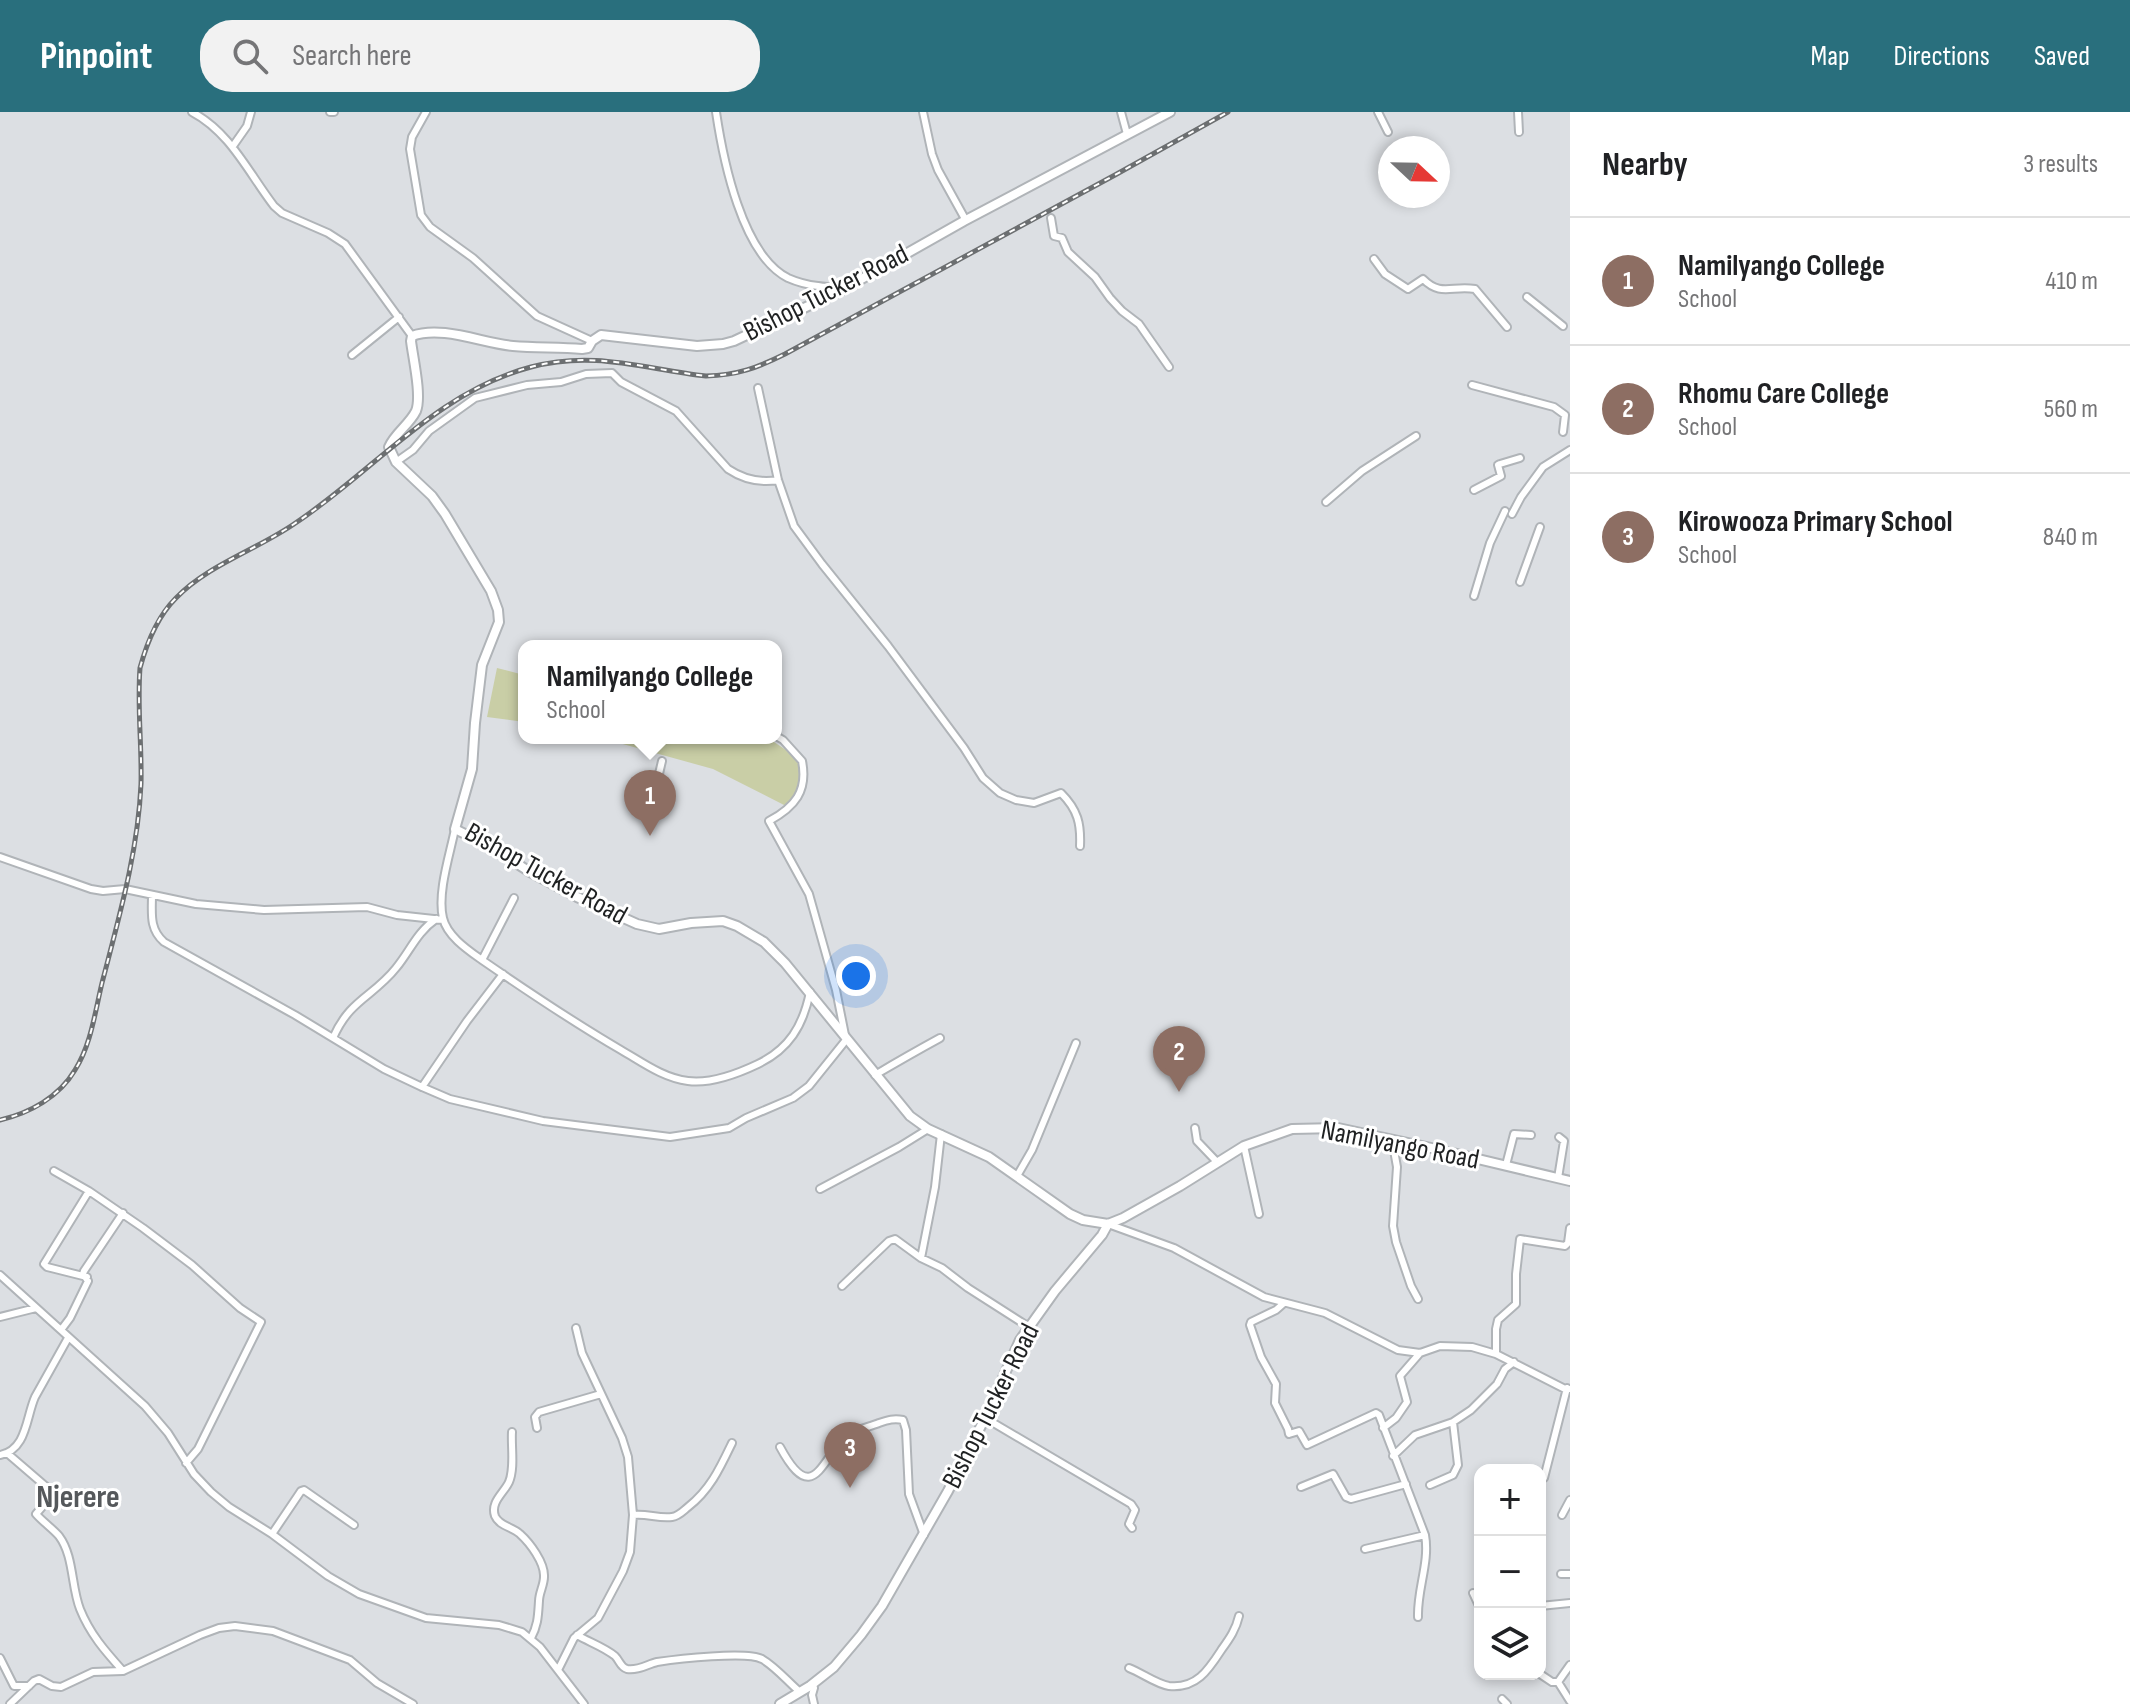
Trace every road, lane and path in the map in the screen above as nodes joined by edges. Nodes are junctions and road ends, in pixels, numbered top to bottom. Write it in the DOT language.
graph roads {
  1 [pos="192,112"];
  2 [pos="251,112"];
  3 [pos="426,112"];
  4 [pos="716,112"];
  5 [pos="923,112"];
  6 [pos="1121,112"];
  7 [pos="1170,112"];
  8 [pos="1378,112"];
  9 [pos="1518,112"];
  10 [pos="1388,132"];
  11 [pos="1519,132"];
  12 [pos="1127,134"];
  13 [pos="233,146"];
  14 [pos="1051,218"];
  15 [pos="964,221"];
  16 [pos="1374,259"];
  17 [pos="842,290"];
  18 [pos="1527,297"];
  19 [pos="399,317"];
  20 [pos="1563,326"];
  21 [pos="1507,327"];
  22 [pos="412,336"];
  23 [pos="592,341"];
  24 [pos="352,355"];
  25 [pos="1169,367"];
  26 [pos="1472,385"];
  27 [pos="758,388"];
  28 [pos="1563,432"];
  29 [pos="1416,436"];
  30 [pos="1570,450"];
  31 [pos="1520,458"];
  32 [pos="396,462"];
  33 [pos="778,480"];
  34 [pos="1474,490"];
  35 [pos="1326,502"];
  36 [pos="1540,527"];
  37 [pos="1520,582"];
  38 [pos="1474,596"];
  39 [pos="782,739"];
  40 [pos="662,761"];
  41 [pos="658,778"];
  42 [pos="455,829"];
  43 [pos="1080,846"];
  44 [pos="0,857"];
  45 [pos="152,895"];
  46 [pos="514,898"];
  47 [pos="440,920"];
  48 [pos="482,960"];
  49 [pos="503,974"];
  50 [pos="810,992"];
  51 [pos="333,1038"];
  52 [pos="940,1038"];
  53 [pos="846,1040"];
  54 [pos="1076,1043"];
  55 [pos="875,1075"];
  56 [pos="422,1087"];
  57 [pos="1195,1128"];
  58 [pos="928,1129"];
  59 [pos="941,1134"];
  60 [pos="1531,1135"];
  61 [pos="1559,1137"];
  62 [pos="1392,1139"];
  63 [pos="1244,1146"];
  64 [pos="1217,1162"];
  65 [pos="1506,1165"];
  66 [pos="54,1171"];
  67 [pos="1017,1176"];
  68 [pos="1558,1178"];
  69 [pos="1570,1181"];
  70 [pos="820,1189"];
  71 [pos="89,1191"];
  72 [pos="123,1213"];
  73 [pos="1259,1214"];
  74 [pos="1108,1224"];
  75 [pos="1570,1228"];
  76 [pos="921,1258"];
  77 [pos="0,1275"];
  78 [pos="87,1277"];
  79 [pos="842,1286"];
  80 [pos="1418,1299"];
  81 [pos="1284,1303"];
  82 [pos="36,1308"];
  83 [pos="0,1317"];
  84 [pos="1029,1327"];
  85 [pos="576,1328"];
  86 [pos="61,1330"];
  87 [pos="68,1338"];
  88 [pos="1420,1353"];
  89 [pos="1496,1354"];
  90 [pos="1514,1362"];
  91 [pos="1570,1380"];
  92 [pos="1567,1389"];
  93 [pos="601,1394"];
  94 [pos="985,1418"];
  95 [pos="1453,1422"];
  96 [pos="537,1428"];
  97 [pos="1383,1428"];
  98 [pos="512,1432"];
  99 [pos="732,1443"];
  100 [pos="780,1447"];
  101 [pos="4,1454"];
  102 [pos="1393,1456"];
  103 [pos="186,1463"];
  104 [pos="1546,1470"];
  105 [pos="1406,1484"];
  106 [pos="1430,1485"];
  107 [pos="1301,1487"];
  108 [pos="1570,1500"];
  109 [pos="633,1515"];
  110 [pos="1562,1515"];
  111 [pos="354,1525"];
  112 [pos="1132,1528"];
  113 [pos="272,1534"];
  114 [pos="924,1535"];
  115 [pos="1425,1535"];
  116 [pos="1365,1549"];
  117 [pos="1561,1574"];
  118 [pos="1570,1574"];
  119 [pos="1570,1603"];
  120 [pos="1546,1605"];
  121 [pos="1239,1616"];
  122 [pos="1418,1617"];
  123 [pos="577,1635"];
  124 [pos="531,1638"];
  125 [pos="0,1658"];
  126 [pos="1570,1665"];
  127 [pos="1129,1668"];
  128 [pos="558,1670"];
  129 [pos="123,1671"];
  130 [pos="1546,1678"];
  131 [pos="1558,1682"];
  132 [pos="29,1686"];
  133 [pos="814,1688"];
  134 [pos="800,1692"];
  135 [pos="1570,1701"];
  136 [pos="402,1702"];
  137 [pos="10,1704"];
  138 [pos="413,1704"];
  139 [pos="584,1704"];
  140 [pos="780,1704"];
  141 [pos="814,1704"];
  1 -- 13 [label="street"];
  2 -- 13 [label="street"];
  3 -- 23 [label="street"];
  4 -- 17 [label="street"];
  5 -- 15 [label="street"];
  6 -- 12 [label="street"];
  7 -- 12 [label="main road, Bishop Tucker Road"];
  8 -- 10 [label="street"];
  9 -- 11 [label="street"];
  12 -- 15 [label="main road, Bishop Tucker Road"];
  13 -- 19 [label="street"];
  14 -- 25 [label="street"];
  15 -- 17 [label="main road, Bishop Tucker Road"];
  16 -- 21 [label="street"];
  17 -- 23 [label="main road, Bishop Tucker Road"];
  18 -- 20 [label="street"];
  19 -- 22 [label="street"];
  19 -- 24 [label="street"];
  22 -- 23 [label="main road, Bishop Tucker Road"];
  22 -- 32 [label="main road"];
  26 -- 28 [label="street"];
  27 -- 33 [label="street"];
  29 -- 35 [label="street"];
  30 -- 38 [label="street"];
  31 -- 34 [label="street"];
  32 -- 33 [label="street"];
  32 -- 42 [label="main road, Bishop Tucker Road"];
  33 -- 43 [label="street"];
  36 -- 37 [label="street"];
  39 -- 53 [label="street"];
  40 -- 41 [label="street"];
  42 -- 47 [label="street"];
  42 -- 50 [label="main road, Bishop Tucker Road"];
  44 -- 45 [label="street"];
  45 -- 47 [label="street"];
  45 -- 51 [label="street"];
  46 -- 48 [label="street"];
  47 -- 48 [label="street"];
  47 -- 51 [label="street"];
  48 -- 49 [label="street"];
  49 -- 50 [label="street"];
  49 -- 56 [label="street"];
  50 -- 53 [label="main road, Bishop Tucker Road"];
  51 -- 56 [label="street"];
  52 -- 55 [label="street"];
  53 -- 55 [label="main road, Bishop Tucker Road"];
  53 -- 56 [label="street"];
  54 -- 67 [label="street"];
  55 -- 58 [label="main road, Bishop Tucker Road"];
  57 -- 64 [label="street"];
  58 -- 59 [label="main road, Bishop Tucker Road"];
  58 -- 70 [label="street"];
  59 -- 67 [label="main road, Bishop Tucker Road"];
  59 -- 76 [label="street"];
  60 -- 65 [label="street"];
  61 -- 68 [label="street"];
  62 -- 63 [label="main road, Namilyango Road"];
  62 -- 65 [label="main road, Namilyango Road"];
  62 -- 80 [label="street"];
  63 -- 64 [label="main road, Namilyango Road"];
  63 -- 73 [label="street"];
  64 -- 74 [label="main road, Namilyango Road"];
  65 -- 68 [label="main road, Namilyango Road"];
  66 -- 71 [label="street"];
  67 -- 74 [label="main road, Bishop Tucker Road"];
  68 -- 69 [label="main road, Namilyango Road"];
  71 -- 72 [label="street"];
  71 -- 78 [label="street"];
  72 -- 78 [label="street"];
  72 -- 103 [label="street"];
  74 -- 81 [label="street"];
  74 -- 84 [label="main road, Bishop Tucker Road"];
  75 -- 89 [label="street"];
  76 -- 79 [label="street"];
  76 -- 84 [label="street"];
  77 -- 82 [label="street"];
  78 -- 86 [label="street"];
  81 -- 88 [label="street"];
  81 -- 97 [label="street"];
  82 -- 83 [label="street"];
  82 -- 86 [label="street"];
  84 -- 94 [label="main road, Bishop Tucker Road"];
  85 -- 93 [label="street"];
  86 -- 87 [label="street"];
  87 -- 101 [label="street"];
  87 -- 103 [label="street"];
  88 -- 89 [label="street"];
  88 -- 97 [label="street"];
  89 -- 90 [label="street"];
  90 -- 92 [label="street"];
  90 -- 95 [label="street"];
  91 -- 92 [label="street"];
  92 -- 104 [label="street"];
  93 -- 96 [label="street"];
  93 -- 109 [label="street"];
  94 -- 112 [label="street"];
  94 -- 114 [label="main road, Bishop Tucker Road"];
  95 -- 102 [label="street"];
  95 -- 106 [label="street"];
  97 -- 102 [label="street"];
  98 -- 124 [label="street"];
  99 -- 109 [label="street"];
  100 -- 114 [label="street"];
  101 -- 129 [label="street"];
  102 -- 105 [label="street"];
  103 -- 113 [label="street"];
  105 -- 107 [label="street"];
  105 -- 115 [label="street"];
  108 -- 110 [label="street"];
  109 -- 123 [label="street"];
  111 -- 113 [label="street"];
  113 -- 124 [label="street"];
  114 -- 134 [label="main road, Bishop Tucker Road"];
  115 -- 116 [label="street"];
  115 -- 122 [label="street"];
  117 -- 118 [label="street"];
  119 -- 120 [label="street"];
  121 -- 127 [label="street"];
  123 -- 128 [label="street"];
  123 -- 134 [label="street"];
  124 -- 128 [label="street"];
  125 -- 132 [label="street"];
  126 -- 131 [label="street"];
  128 -- 139 [label="street"];
  129 -- 132 [label="street"];
  129 -- 136 [label="street"];
  130 -- 131 [label="street"];
  131 -- 135 [label="street"];
  132 -- 137 [label="street"];
  133 -- 141 [label="street"];
  134 -- 140 [label="main road, Bishop Tucker Road"];
  136 -- 138 [label="street"];
}
